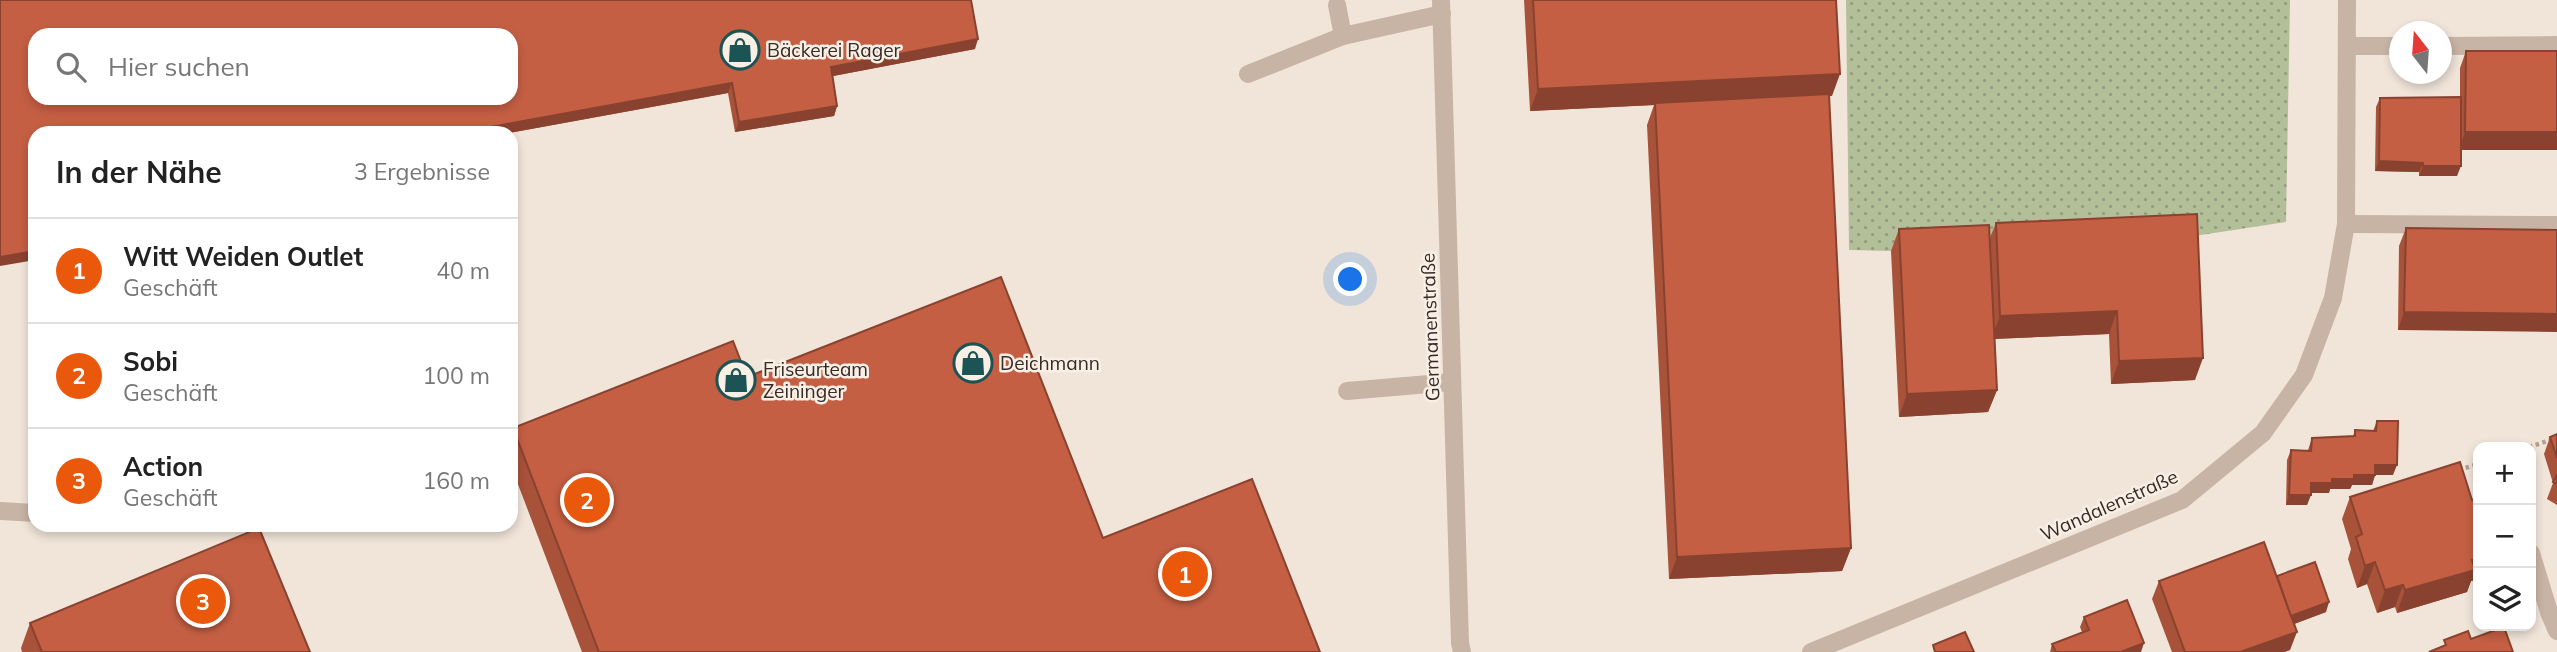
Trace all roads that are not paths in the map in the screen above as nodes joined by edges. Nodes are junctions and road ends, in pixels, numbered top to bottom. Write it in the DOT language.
graph roads {
  1 [pos="2347,0"];
  2 [pos="1338,5"];
  3 [pos="1441,7"];
  4 [pos="1343,36"];
  5 [pos="2557,45"];
  6 [pos="2348,46"];
  7 [pos="2389,46"];
  8 [pos="2452,46"];
  9 [pos="1248,74"];
  10 [pos="2346,224"];
  11 [pos="2557,225"];
  12 [pos="1452,382"];
  13 [pos="1347,391"];
  14 [pos="0,511"];
  15 [pos="28,513"];
  16 [pos="2535,568"];
  17 [pos="2557,631"];
  18 [pos="1462,652"];
  19 [pos="1811,652"];
  1 -- 6 [label="street, Wandalenstraße"];
  2 -- 4 [label="street"];
  3 -- 4 [label="street"];
  3 -- 12 [label="street, Germanenstraße"];
  4 -- 9 [label="street"];
  5 -- 8 [label="street"];
  6 -- 7 [label="street"];
  6 -- 10 [label="street, Wandalenstraße"];
  10 -- 11 [label="street"];
  10 -- 19 [label="street, Wandalenstraße"];
  12 -- 13 [label="street"];
  12 -- 18 [label="street, Germanenstraße"];
  14 -- 15 [label="street"];
  16 -- 17 [label="street"];
}
